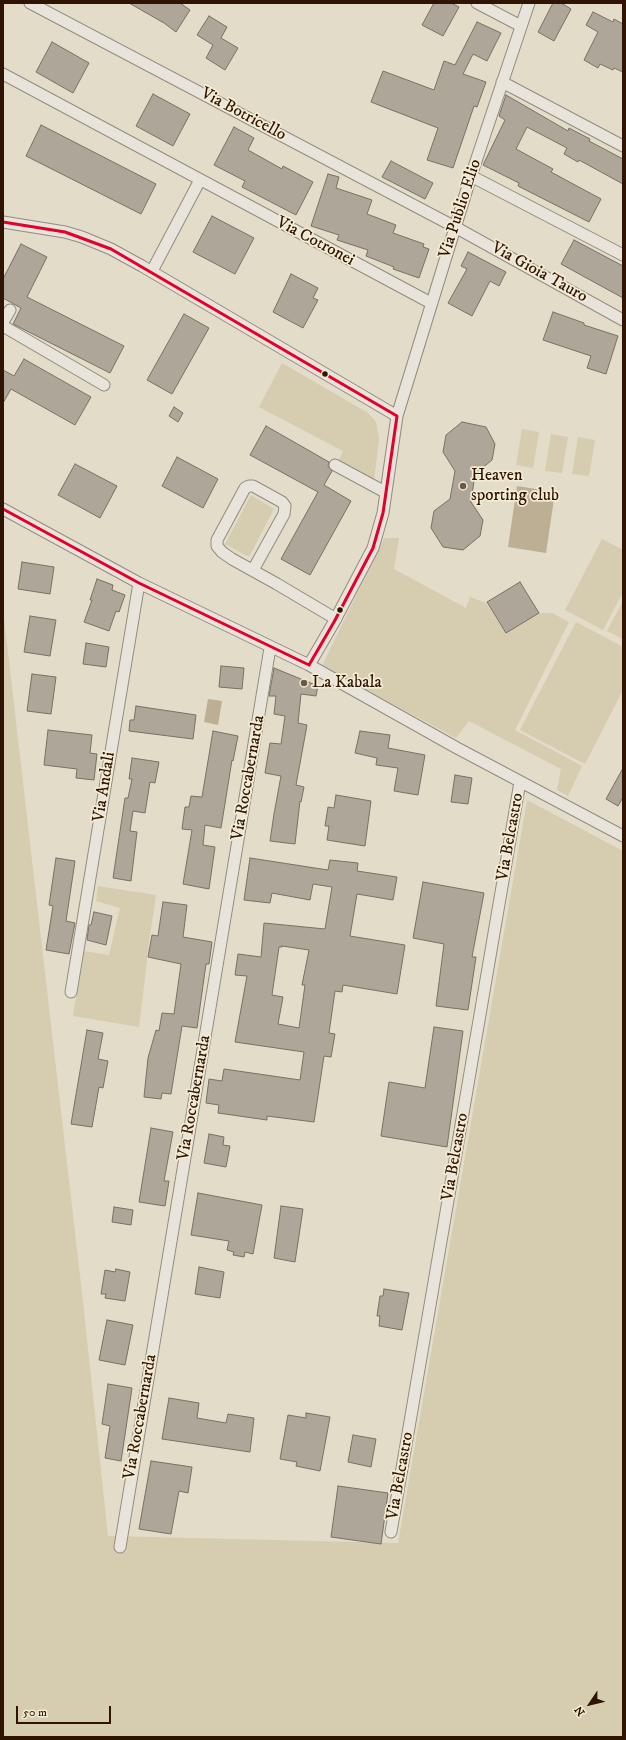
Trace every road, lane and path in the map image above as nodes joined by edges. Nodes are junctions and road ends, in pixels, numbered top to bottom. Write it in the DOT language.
graph roads {
  1 [pos="30,3"];
  2 [pos="477,3"];
  3 [pos="529,3"];
  4 [pos="521,26"];
  5 [pos="3,74"];
  6 [pos="502,82"];
  7 [pos="623,146"];
  8 [pos="471,176"];
  9 [pos="200,180"];
  10 [pos="3,222"];
  11 [pos="455,227"];
  12 [pos="623,255"];
  13 [pos="152,271"];
  14 [pos="431,303"];
  15 [pos="10,310"];
  16 [pos="623,320"];
  17 [pos="3,322"];
  18 [pos="3,326"];
  19 [pos="104,385"];
  20 [pos="397,416"];
  21 [pos="335,465"];
  22 [pos="385,492"];
  23 [pos="3,509"];
  24 [pos="253,570"];
  25 [pos="139,583"];
  26 [pos="336,618"];
  27 [pos="270,648"];
  28 [pos="309,666"];
  29 [pos="520,782"];
  30 [pos="623,836"];
  31 [pos="71,992"];
  32 [pos="391,1532"];
  33 [pos="120,1547"];
  1 -- 11 [label="street, Via Botricello"];
  2 -- 4 [label="street"];
  3 -- 4 [label="street, Via Publio Elio"];
  4 -- 6 [label="street, Via Publio Elio"];
  5 -- 9 [label="street, Via Cotronei"];
  6 -- 7 [label="street"];
  6 -- 8 [label="street, Via Publio Elio"];
  8 -- 11 [label="street, Via Publio Elio"];
  8 -- 12 [label="street"];
  9 -- 13 [label="street"];
  9 -- 14 [label="street, Via Cotronei"];
  10 -- 13 [label="street"];
  11 -- 14 [label="street, Via Publio Elio"];
  11 -- 16 [label="street, Via Gioia Tauro"];
  13 -- 20 [label="street"];
  14 -- 20 [label="street, Via Publio Elio"];
  15 -- 17 [label="street"];
  18 -- 19 [label="street"];
  20 -- 22 [label="street, Via Publio Elio"];
  21 -- 22 [label="street"];
  22 -- 26 [label="street, Via Publio Elio"];
  23 -- 25 [label="street"];
  24 -- 24 [label="street"];
  24 -- 26 [label="street"];
  25 -- 27 [label="street"];
  25 -- 31 [label="street, Via Andali"];
  26 -- 28 [label="street, Via Publio Elio"];
  27 -- 28 [label="street"];
  27 -- 33 [label="street, Via Roccabernarda"];
  28 -- 29 [label="street"];
  29 -- 30 [label="street"];
  29 -- 32 [label="street, Via Belcastro"];
}
